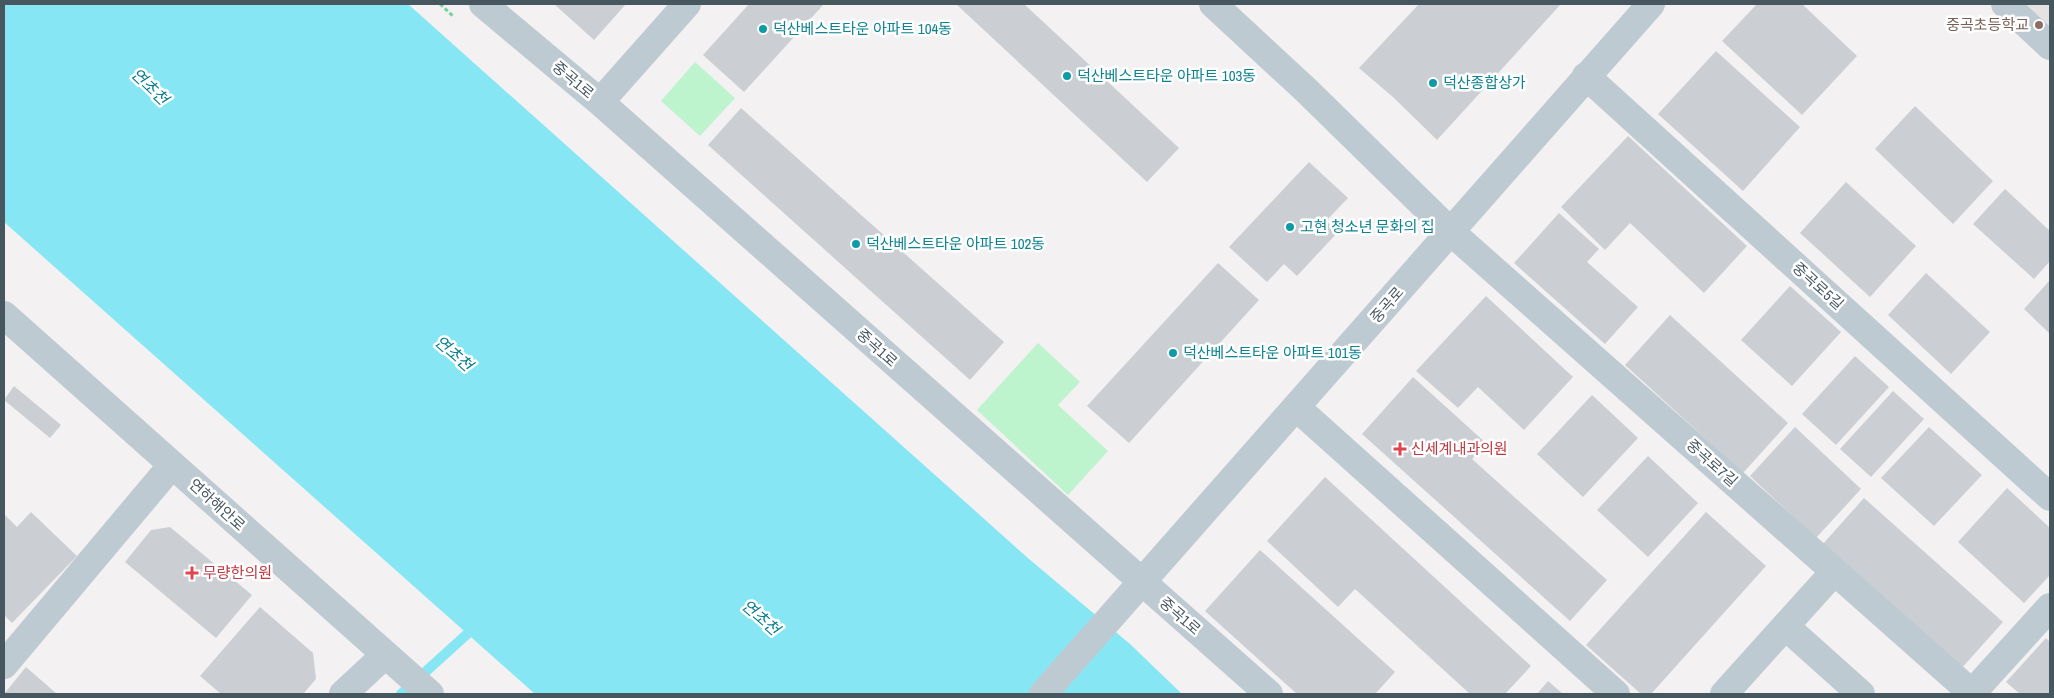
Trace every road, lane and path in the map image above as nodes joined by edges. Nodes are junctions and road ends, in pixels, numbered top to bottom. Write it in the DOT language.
graph roads {
  1 [pos="483,4"];
  2 [pos="687,4"];
  3 [pos="1212,4"];
  4 [pos="1651,4"];
  5 [pos="2005,4"];
  6 [pos="2050,46"];
  7 [pos="1586,76"];
  8 [pos="600,102"];
  9 [pos="1451,232"];
  10 [pos="5,320"];
  11 [pos="1297,408"];
  12 [pos="172,465"];
  13 [pos="2050,497"];
  14 [pos="1834,572"];
  15 [pos="1142,583"];
  16 [pos="2050,607"];
  17 [pos="1785,626"];
  18 [pos="385,655"];
  19 [pos="4,665"];
  20 [pos="343,694"];
  21 [pos="430,694"];
  22 [pos="1043,694"];
  23 [pos="1269,694"];
  24 [pos="1616,694"];
  25 [pos="1724,694"];
  26 [pos="1861,694"];
  27 [pos="1972,694"];
  1 -- 8 [label="street, 중곡1로"];
  2 -- 8 [label="street"];
  3 -- 9 [label="street, 중곡로7길"];
  4 -- 7 [label="street, 중곡로"];
  5 -- 6 [label="street"];
  7 -- 9 [label="street, 중곡로"];
  7 -- 13 [label="street, 중곡로5길"];
  8 -- 15 [label="street, 중곡1로"];
  9 -- 11 [label="street, 중곡로"];
  9 -- 14 [label="street, 중곡로7길"];
  10 -- 12 [label="street, 연하해안로"];
  11 -- 15 [label="street, 중곡로"];
  11 -- 24 [label="street"];
  12 -- 18 [label="street, 연하해안로"];
  12 -- 19 [label="street"];
  14 -- 17 [label="street"];
  14 -- 27 [label="street, 중곡로7길"];
  15 -- 22 [label="street, 중곡로"];
  15 -- 23 [label="street, 중곡1로"];
  16 -- 27 [label="street"];
  17 -- 25 [label="street"];
  17 -- 26 [label="street"];
  18 -- 20 [label="street"];
  18 -- 21 [label="street, 연하해안로"];
}
